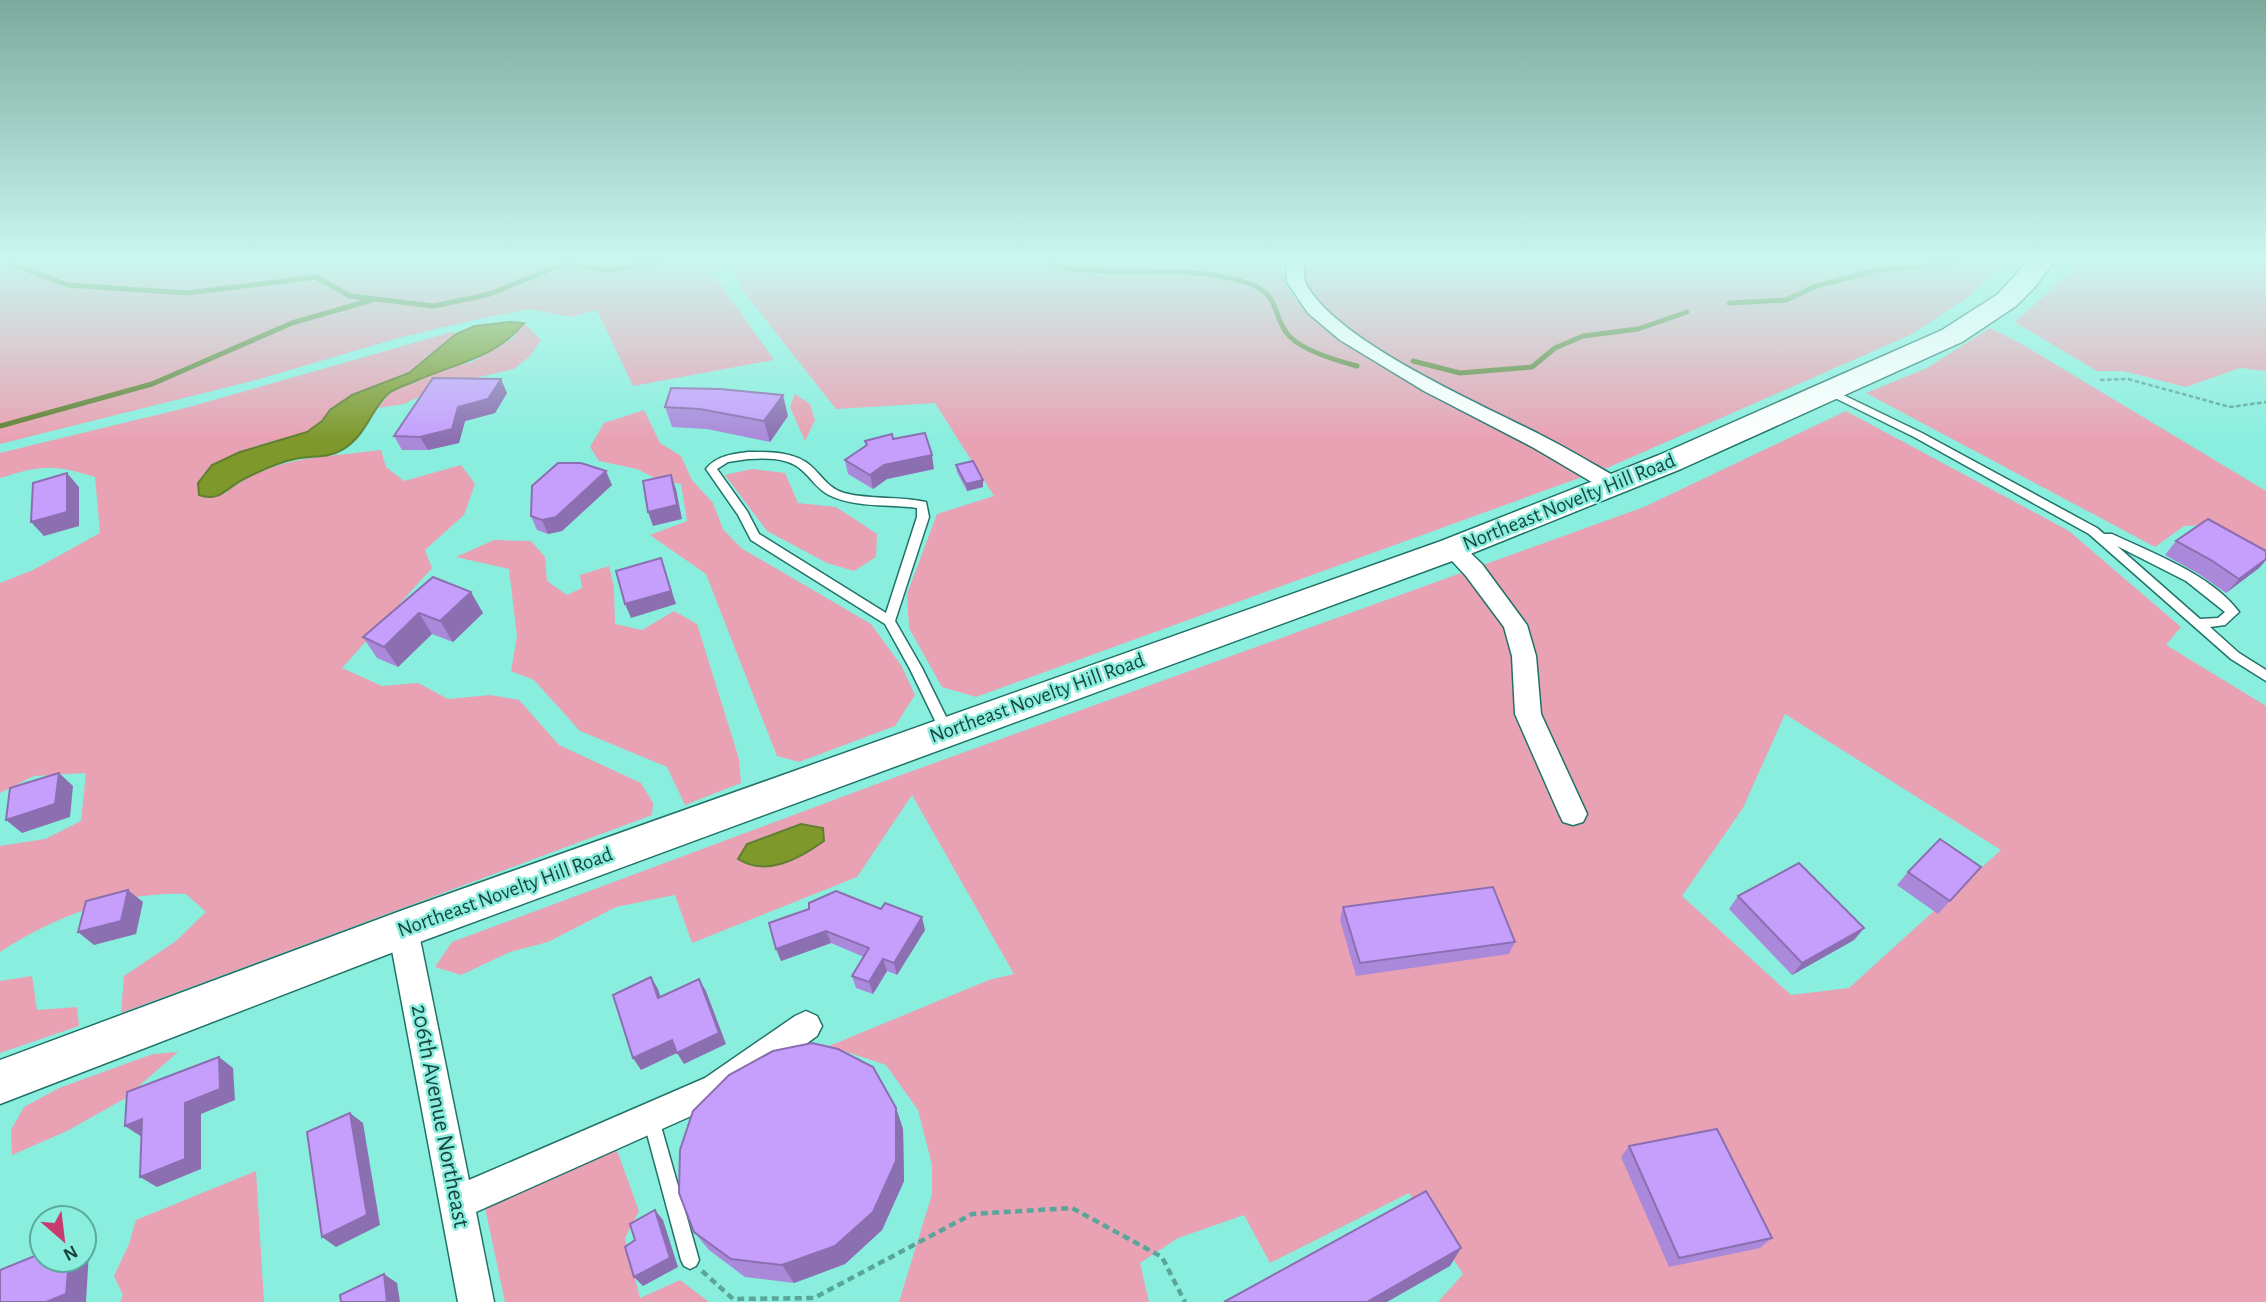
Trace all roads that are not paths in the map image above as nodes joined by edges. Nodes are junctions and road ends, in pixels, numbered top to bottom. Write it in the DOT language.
graph roads {
  1 [pos="1327,319"];
  2 [pos="1980,319"];
  3 [pos="1831,392"];
  4 [pos="1615,486"];
  5 [pos="2093,531"];
  6 [pos="1452,548"];
  7 [pos="889,621"];
  8 [pos="2197,623"];
  9 [pos="2266,676"];
  10 [pos="947,731"];
  11 [pos="1573,814"];
  12 [pos="403,929"];
  13 [pos="806,1026"];
  14 [pos="0,1082"];
  15 [pos="651,1118"];
  16 [pos="457,1203"];
  17 [pos="690,1260"];
  18 [pos="476,1302"];
  1 -- 4 [label="street"];
  2 -- 3 [label="main road, Northeast Novelty Hill Road"];
  3 -- 4 [label="main road, Northeast Novelty Hill Road"];
  3 -- 5 [label="lane"];
  4 -- 6 [label="main road, Northeast Novelty Hill Road"];
  5 -- 8 [label="lane"];
  5 -- 8 [label="lane"];
  6 -- 10 [label="main road, Northeast Novelty Hill Road"];
  6 -- 11 [label="street"];
  7 -- 7 [label="lane"];
  7 -- 10 [label="lane"];
  8 -- 9 [label="lane"];
  10 -- 12 [label="main road, Northeast Novelty Hill Road"];
  12 -- 14 [label="main road, Northeast Novelty Hill Road"];
  12 -- 16 [label="street, 206th Avenue Northeast"];
  13 -- 15 [label="street"];
  15 -- 16 [label="street"];
  15 -- 17 [label="lane"];
  16 -- 18 [label="street, 206th Avenue Northeast"];
}
